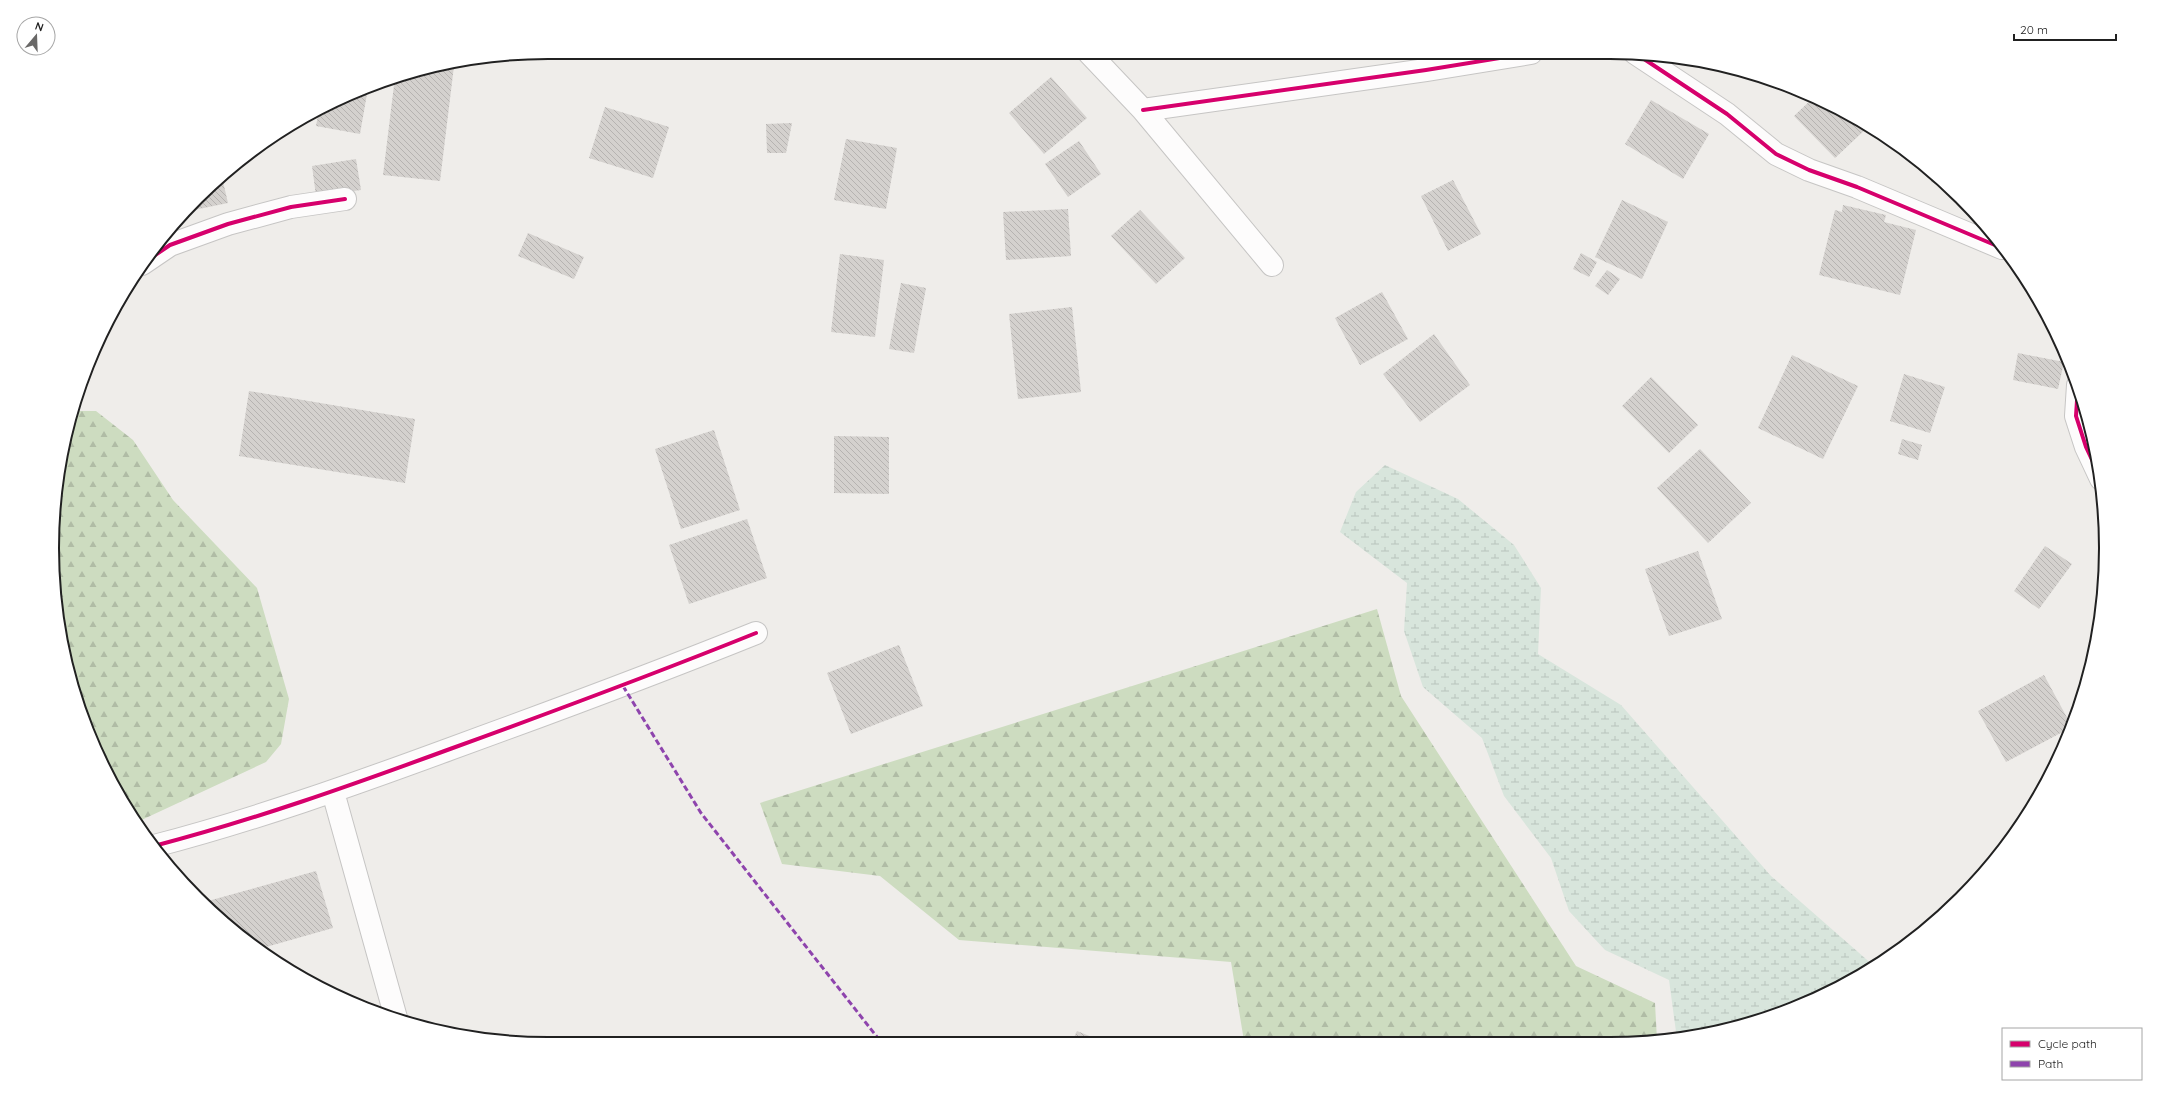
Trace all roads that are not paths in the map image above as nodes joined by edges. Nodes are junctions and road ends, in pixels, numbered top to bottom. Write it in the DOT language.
graph roads {
  1 [pos="1096,59"];
  2 [pos="1492,59"];
  3 [pos="1646,60"];
  4 [pos="1143,110"];
  5 [pos="345,199"];
  6 [pos="1993,244"];
  7 [pos="158,252"];
  8 [pos="1272,265"];
  9 [pos="2077,404"];
  10 [pos="2089,448"];
  11 [pos="756,633"];
  12 [pos="333,792"];
  13 [pos="159,845"];
  14 [pos="394,1012"];
  1 -- 4 [label="street"];
  2 -- 4 [label="street"];
  3 -- 6 [label="street"];
  4 -- 8 [label="street"];
  5 -- 7 [label="street"];
  9 -- 10 [label="street"];
  11 -- 12 [label="street"];
  12 -- 13 [label="street"];
  12 -- 14 [label="street"];
}
